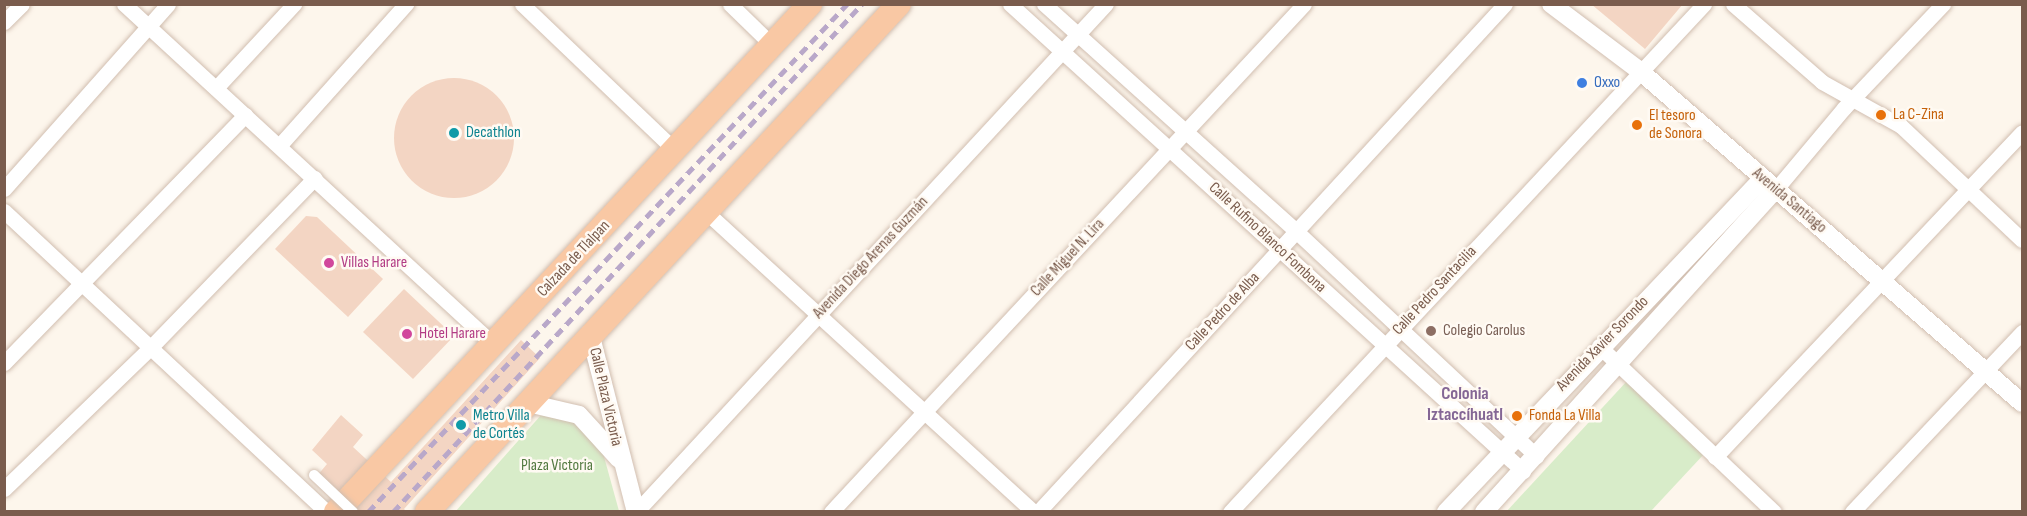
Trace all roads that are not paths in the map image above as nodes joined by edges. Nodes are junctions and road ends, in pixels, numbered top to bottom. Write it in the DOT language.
graph roads {
  1 [pos="22,4"];
  2 [pos="124,4"];
  3 [pos="168,4"];
  4 [pos="294,4"];
  5 [pos="406,4"];
  6 [pos="522,4"];
  7 [pos="730,4"];
  8 [pos="810,4"];
  9 [pos="898,4"];
  10 [pos="1010,4"];
  11 [pos="1044,4"];
  12 [pos="1106,4"];
  13 [pos="1304,4"];
  14 [pos="1505,4"];
  15 [pos="1551,4"];
  16 [pos="1704,4"];
  17 [pos="1733,4"];
  18 [pos="1942,4"];
  19 [pos="4,21"];
  20 [pos="148,27"];
  21 [pos="1078,35"];
  22 [pos="772,45"];
  23 [pos="1062,52"];
  24 [pos="1640,71"];
  25 [pos="216,88"];
  26 [pos="1853,99"];
  27 [pos="245,115"];
  28 [pos="2022,132"];
  29 [pos="1185,134"];
  30 [pos="279,146"];
  31 [pos="1170,149"];
  32 [pos="675,150"];
  33 [pos="315,178"];
  34 [pos="1769,184"];
  35 [pos="1969,188"];
  36 [pos="4,189"];
  37 [pos="704,210"];
  38 [pos="4,211"];
  39 [pos="1297,232"];
  40 [pos="2022,240"];
  41 [pos="1280,250"];
  42 [pos="1882,280"];
  43 [pos="84,284"];
  44 [pos="819,313"];
  45 [pos="1398,330"];
  46 [pos="2022,332"];
  47 [pos="590,333"];
  48 [pos="494,345"];
  49 [pos="1384,345"];
  50 [pos="1599,346"];
  51 [pos="149,349"];
  52 [pos="4,363"];
  53 [pos="1618,363"];
  54 [pos="1984,369"];
  55 [pos="528,403"];
  56 [pos="2022,403"];
  57 [pos="924,412"];
  58 [pos="1516,438"];
  59 [pos="1502,452"];
  60 [pos="1536,456"];
  61 [pos="1715,458"];
  62 [pos="620,461"];
  63 [pos="1523,471"];
  64 [pos="314,475"];
  65 [pos="4,489"];
  66 [pos="327,512"];
  67 [pos="336,512"];
  68 [pos="353,512"];
  69 [pos="427,512"];
  70 [pos="636,512"];
  71 [pos="831,512"];
  72 [pos="1036,512"];
  73 [pos="1230,512"];
  74 [pos="1446,512"];
  75 [pos="1484,512"];
  76 [pos="1774,512"];
  77 [pos="1852,512"];
  1 -- 19 [label="street"];
  2 -- 20 [label="street"];
  3 -- 20 [label="street"];
  4 -- 25 [label="street"];
  5 -- 30 [label="street"];
  6 -- 32 [label="street"];
  7 -- 22 [label="street"];
  8 -- 22 [label="highway, Calzada de Tlalpan"];
  9 -- 37 [label="highway"];
  10 -- 23 [label="street, Calle Rufino Blanco Fombona"];
  11 -- 21 [label="street, Calle Rufino Blanco Fombona"];
  12 -- 21 [label="street, Avenida Diego Arenas Guzmán"];
  13 -- 29 [label="street, Calle Miguel N. Lira"];
  14 -- 39 [label="street, Calle Pedro de Alba"];
  15 -- 24 [label="street, Avenida Santiago"];
  16 -- 24 [label="street, Calle Pedro Santacilia"];
  17 -- 26 [label="street"];
  18 -- 26 [label="street"];
  20 -- 25 [label="street"];
  20 -- 36 [label="street"];
  21 -- 23 [label="street, Avenida Diego Arenas Guzmán"];
  21 -- 29 [label="street, Calle Rufino Blanco Fombona"];
  22 -- 32 [label="highway, Calzada de Tlalpan"];
  23 -- 31 [label="street, Calle Rufino Blanco Fombona"];
  23 -- 44 [label="street, Avenida Diego Arenas Guzmán"];
  24 -- 34 [label="street, Avenida Santiago"];
  24 -- 45 [label="street, Calle Pedro Santacilia"];
  25 -- 27 [label="street"];
  26 -- 34 [label="street"];
  26 -- 35 [label="street"];
  27 -- 30 [label="street"];
  27 -- 43 [label="street"];
  28 -- 35 [label="street"];
  29 -- 31 [label="street, Calle Miguel N. Lira"];
  29 -- 39 [label="street, Calle Rufino Blanco Fombona"];
  30 -- 33 [label="street"];
  31 -- 41 [label="street, Calle Rufino Blanco Fombona"];
  31 -- 57 [label="street, Calle Miguel N. Lira"];
  32 -- 48 [label="highway, Calzada de Tlalpan"];
  33 -- 48 [label="street"];
  33 -- 51 [label="street"];
  34 -- 42 [label="street, Avenida Santiago"];
  34 -- 50 [label="street, Avenida Xavier Sorondo"];
  34 -- 53 [label="street, Avenida Xavier Sorondo"];
  35 -- 40 [label="street"];
  35 -- 42 [label="street"];
  37 -- 44 [label="street"];
  37 -- 47 [label="highway"];
  38 -- 43 [label="street"];
  39 -- 41 [label="street, Calle Pedro de Alba"];
  39 -- 45 [label="street, Calle Rufino Blanco Fombona"];
  41 -- 49 [label="street, Calle Rufino Blanco Fombona"];
  41 -- 72 [label="street, Calle Pedro de Alba"];
  42 -- 54 [label="street, Avenida Santiago"];
  42 -- 61 [label="street"];
  43 -- 51 [label="street"];
  43 -- 52 [label="street"];
  44 -- 57 [label="street"];
  44 -- 70 [label="street, Avenida Diego Arenas Guzmán"];
  45 -- 49 [label="street, Calle Pedro Santacilia"];
  45 -- 58 [label="street, Calle Rufino Blanco Fombona"];
  46 -- 54 [label="street"];
  47 -- 55 [label="highway"];
  47 -- 62 [label="street, Calle Plaza Victoria"];
  48 -- 67 [label="highway, Calzada de Tlalpan"];
  49 -- 59 [label="street, Calle Rufino Blanco Fombona"];
  49 -- 73 [label="street, Calle Pedro Santacilia"];
  50 -- 53 [label="street"];
  50 -- 58 [label="street, Avenida Xavier Sorondo"];
  51 -- 65 [label="street"];
  51 -- 66 [label="street"];
  53 -- 60 [label="street, Avenida Xavier Sorondo"];
  53 -- 61 [label="street"];
  54 -- 56 [label="street, Avenida Santiago"];
  54 -- 77 [label="street"];
  55 -- 62 [label="street, Calle Plaza Victoria"];
  55 -- 69 [label="highway"];
  57 -- 71 [label="street, Calle Miguel N. Lira"];
  57 -- 72 [label="street"];
  58 -- 59 [label="street, Avenida Xavier Sorondo"];
  58 -- 60 [label="street, Calle Rufino Blanco Fombona"];
  59 -- 63 [label="street, Calle Rufino Blanco Fombona"];
  59 -- 74 [label="street, Avenida Xavier Sorondo"];
  60 -- 63 [label="street, Avenida Xavier Sorondo"];
  61 -- 76 [label="street"];
  62 -- 70 [label="street, Calle Plaza Victoria"];
  63 -- 75 [label="street, Avenida Xavier Sorondo"];
  64 -- 68 [label="street, bridge"];
}
